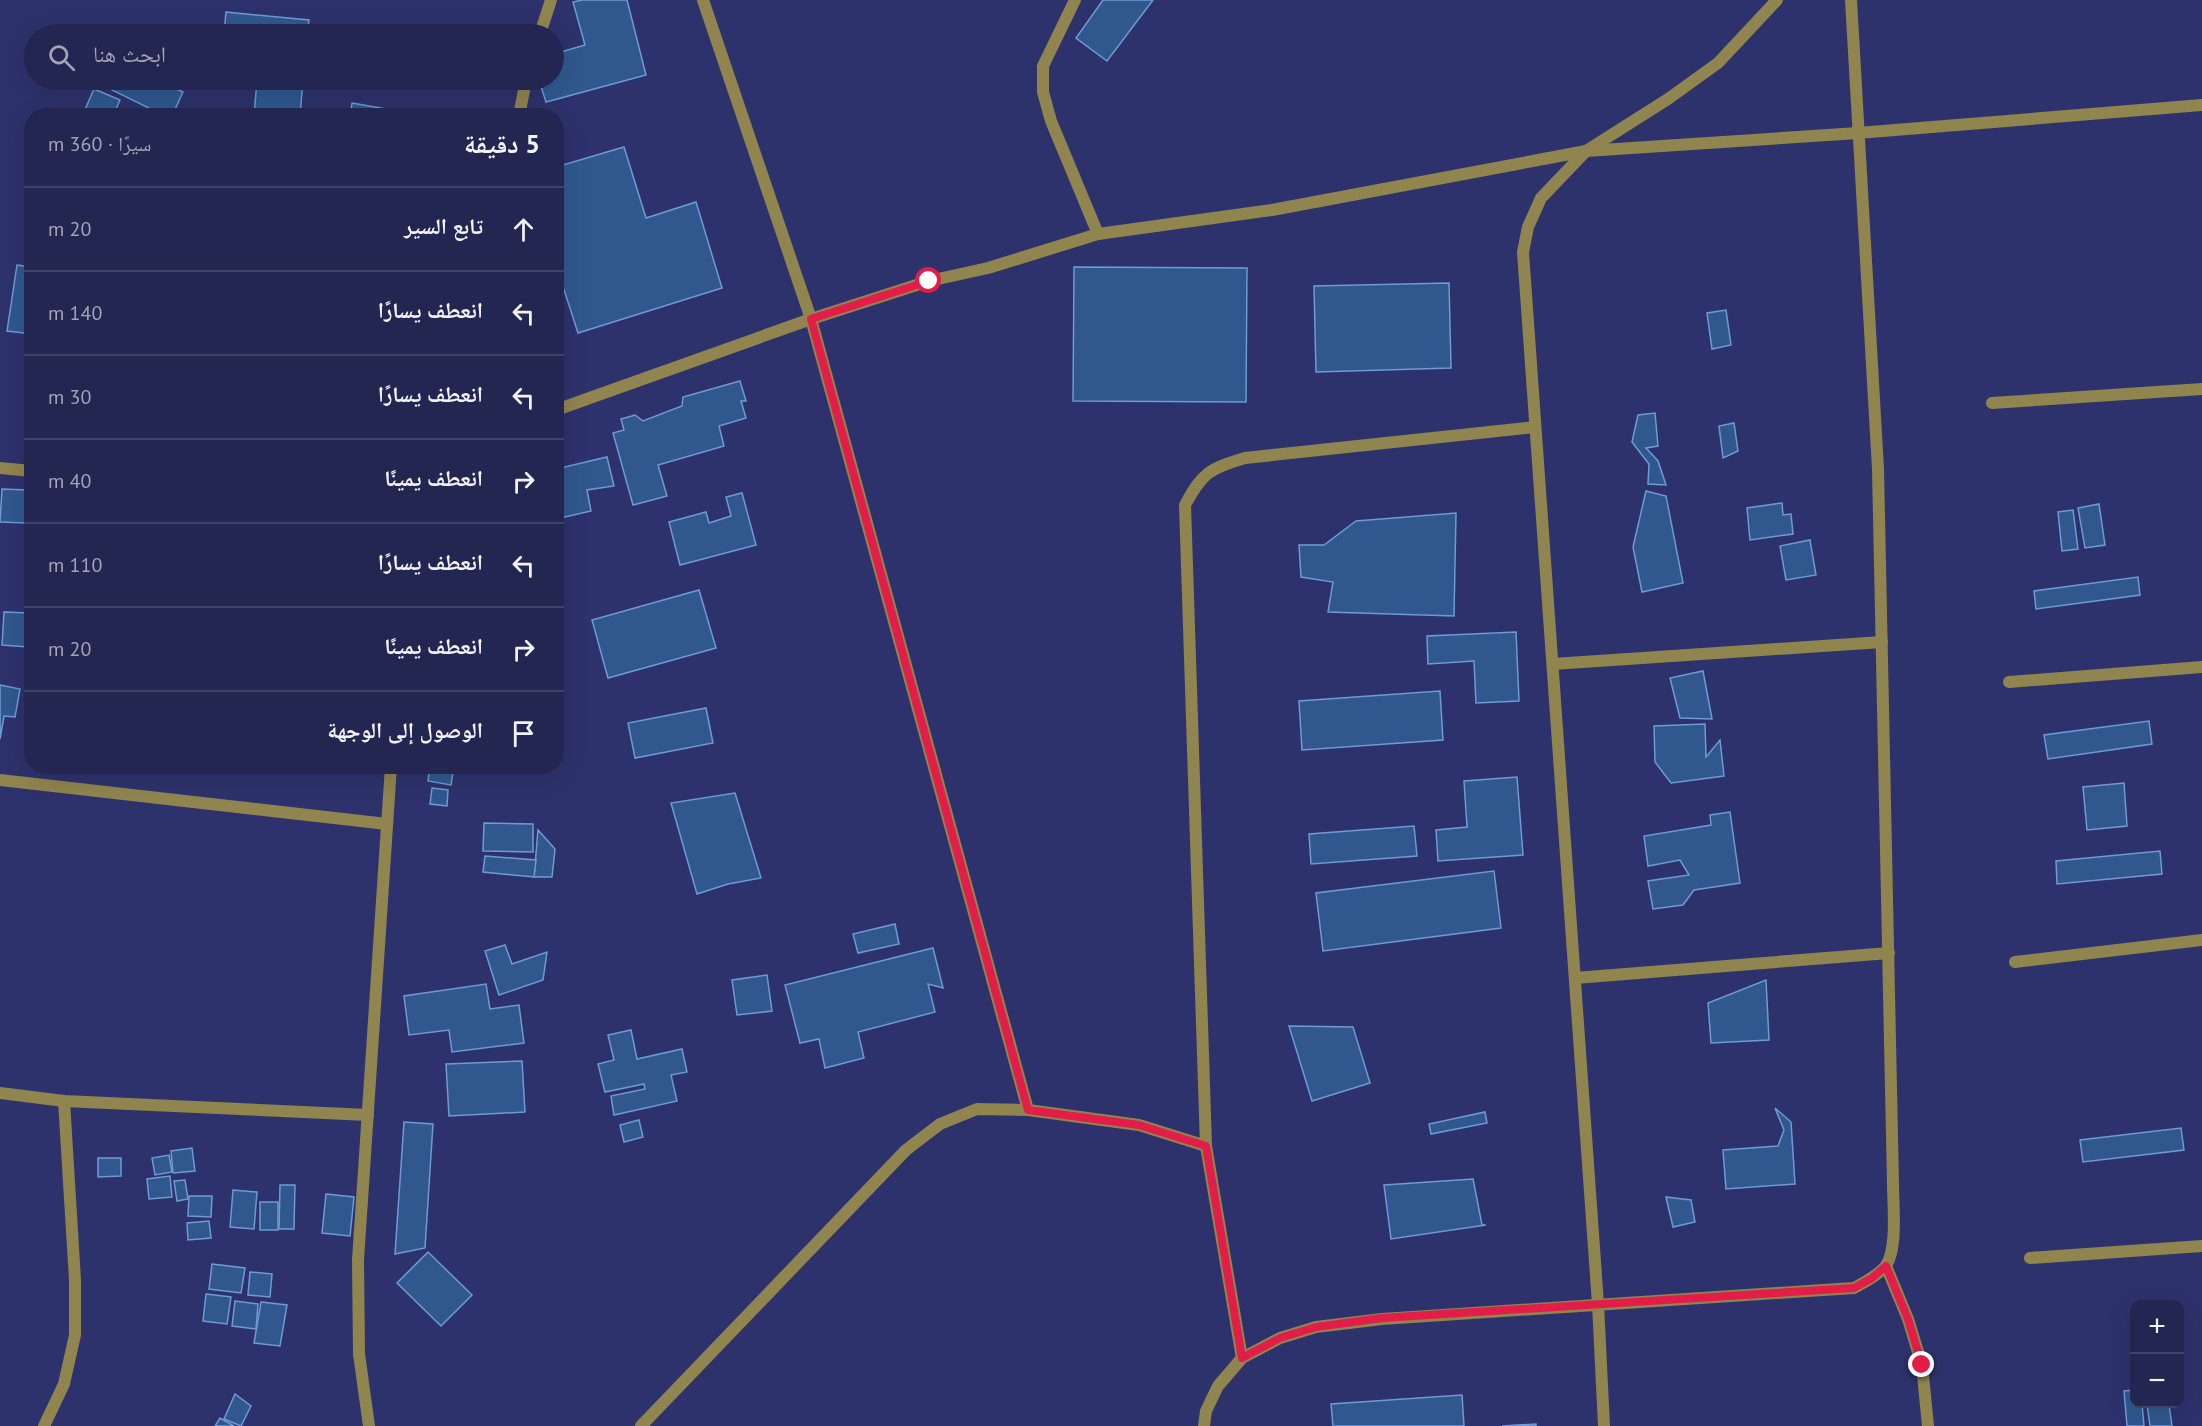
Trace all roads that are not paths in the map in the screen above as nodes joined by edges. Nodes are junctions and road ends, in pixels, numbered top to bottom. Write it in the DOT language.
graph roads {
  1 [pos="551,0"];
  2 [pos="703,0"];
  3 [pos="1075,0"];
  4 [pos="1777,0"];
  5 [pos="1851,0"];
  6 [pos="543,24"];
  7 [pos="524,90"];
  8 [pos="2202,105"];
  9 [pos="521,108"];
  10 [pos="1858,133"];
  11 [pos="1586,151"];
  12 [pos="1098,234"];
  13 [pos="811,319"];
  14 [pos="2202,389"];
  15 [pos="1992,403"];
  16 [pos="564,407"];
  17 [pos="1536,427"];
  18 [pos="0,468"];
  19 [pos="24,470"];
  20 [pos="1882,642"];
  21 [pos="1553,664"];
  22 [pos="2202,667"];
  23 [pos="2009,682"];
  24 [pos="390,774"];
  25 [pos="0,780"];
  26 [pos="387,824"];
  27 [pos="2202,940"];
  28 [pos="1889,953"];
  29 [pos="2015,962"];
  30 [pos="1575,978"];
  31 [pos="0,1093"];
  32 [pos="64,1101"];
  33 [pos="1028,1110"];
  34 [pos="368,1115"];
  35 [pos="1206,1146"];
  36 [pos="2202,1246"];
  37 [pos="2030,1258"];
  38 [pos="1886,1266"];
  39 [pos="1598,1304"];
  40 [pos="1242,1358"];
  41 [pos="44,1426"];
  42 [pos="369,1426"];
  43 [pos="641,1426"];
  44 [pos="1204,1426"];
  45 [pos="1604,1426"];
  46 [pos="1928,1426"];
  1 -- 6 [label="street"];
  2 -- 13 [label="street"];
  3 -- 12 [label="street"];
  4 -- 11 [label="street"];
  5 -- 10 [label="street"];
  7 -- 9 [label="street"];
  8 -- 10 [label="street"];
  10 -- 11 [label="street"];
  10 -- 20 [label="street"];
  11 -- 12 [label="street"];
  11 -- 17 [label="street"];
  12 -- 13 [label="street"];
  13 -- 16 [label="street"];
  13 -- 33 [label="street"];
  14 -- 15 [label="street"];
  17 -- 21 [label="street"];
  17 -- 35 [label="street"];
  18 -- 19 [label="street"];
  20 -- 21 [label="street"];
  20 -- 28 [label="street"];
  21 -- 30 [label="street"];
  22 -- 23 [label="street"];
  24 -- 26 [label="street"];
  25 -- 26 [label="street"];
  26 -- 34 [label="street"];
  27 -- 29 [label="street"];
  28 -- 30 [label="street"];
  28 -- 38 [label="street"];
  30 -- 39 [label="street"];
  31 -- 32 [label="street"];
  32 -- 34 [label="street"];
  32 -- 41 [label="street"];
  33 -- 35 [label="street"];
  33 -- 43 [label="street"];
  34 -- 42 [label="street"];
  35 -- 40 [label="street"];
  36 -- 37 [label="street"];
  38 -- 39 [label="street"];
  38 -- 46 [label="street"];
  39 -- 40 [label="street"];
  39 -- 45 [label="street"];
  40 -- 44 [label="street"];
}
